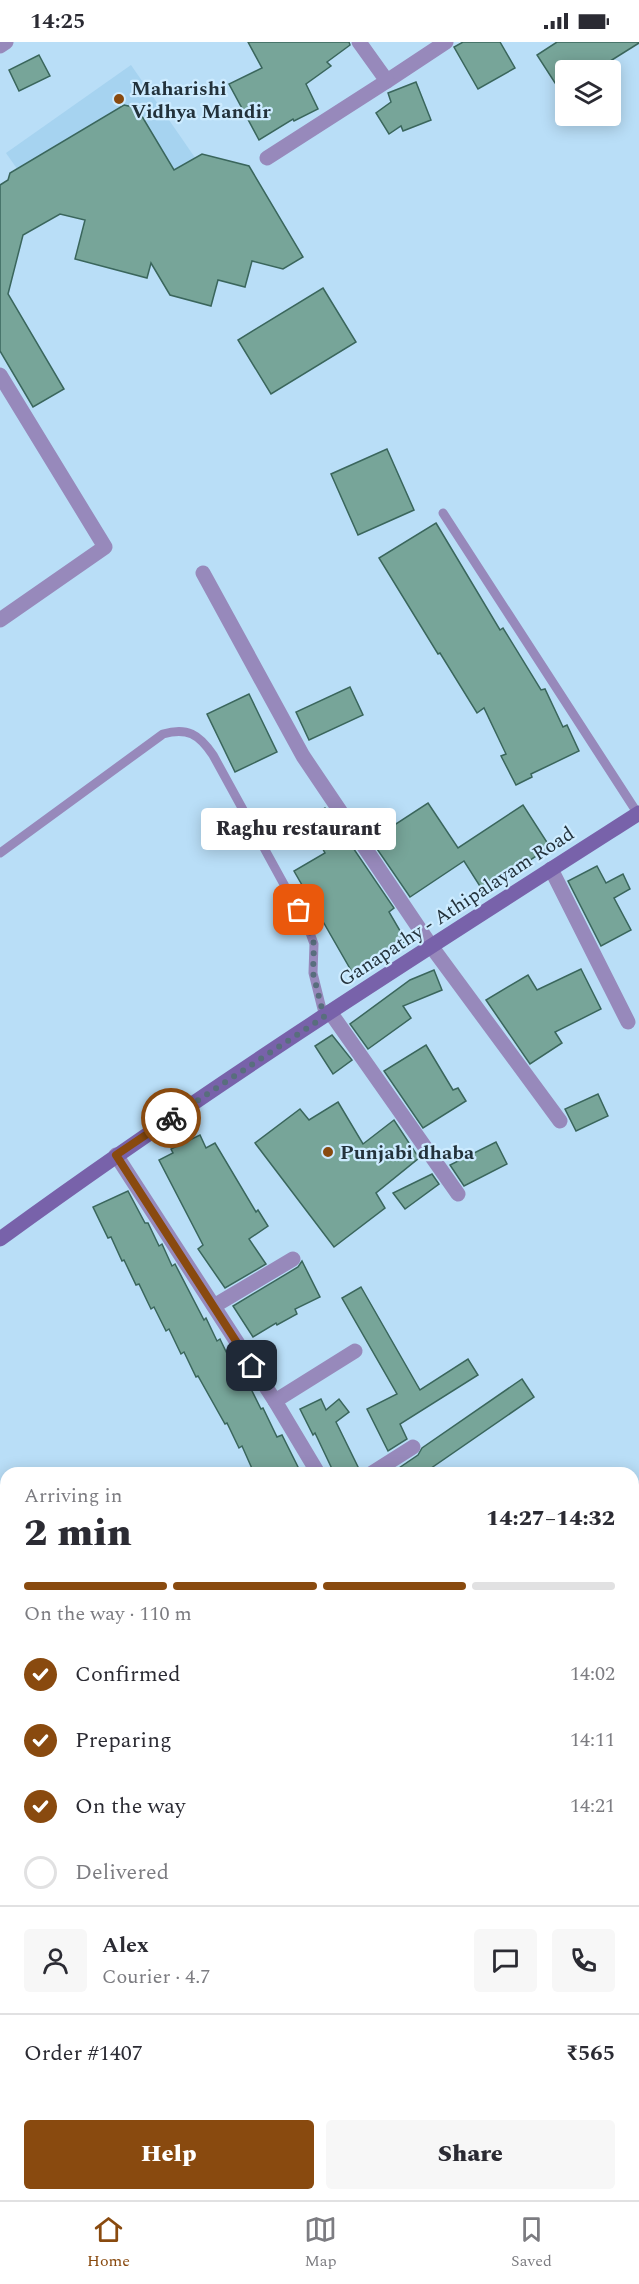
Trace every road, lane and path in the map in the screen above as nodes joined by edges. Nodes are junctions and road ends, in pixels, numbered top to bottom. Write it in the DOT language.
graph roads {
  1 [pos="6,42"];
  2 [pos="359,42"];
  3 [pos="446,42"];
  4 [pos="0,46"];
  5 [pos="387,81"];
  6 [pos="267,158"];
  7 [pos="0,375"];
  8 [pos="443,513"];
  9 [pos="203,573"];
  10 [pos="0,619"];
  11 [pos="638,813"];
  12 [pos="0,853"];
  13 [pos="551,869"];
  14 [pos="431,946"];
  15 [pos="327,1014"];
  16 [pos="628,1022"];
  17 [pos="560,1121"];
  18 [pos="116,1155"];
  19 [pos="458,1194"];
  20 [pos="0,1239"];
  21 [pos="293,1259"];
  22 [pos="214,1306"];
  23 [pos="355,1351"];
  24 [pos="275,1401"];
  25 [pos="413,1448"];
  26 [pos="314,1467"];
  27 [pos="382,1467"];
  1 -- 4 [label="street"];
  2 -- 5 [label="street"];
  3 -- 5 [label="street"];
  5 -- 6 [label="street"];
  7 -- 10 [label="street"];
  8 -- 11 [label="lane"];
  9 -- 14 [label="street"];
  11 -- 13 [label="main road, Ganapathy - Athipalayam Road"];
  12 -- 15 [label="lane"];
  13 -- 14 [label="main road, Ganapathy - Athipalayam Road"];
  13 -- 16 [label="street"];
  14 -- 15 [label="main road, Ganapathy - Athipalayam Road"];
  14 -- 17 [label="street"];
  15 -- 18 [label="main road, Ganapathy - Athipalayam Road"];
  15 -- 19 [label="street"];
  18 -- 20 [label="main road, Ganapathy - Athipalayam Road"];
  18 -- 22 [label="street"];
  21 -- 22 [label="street"];
  22 -- 24 [label="street"];
  23 -- 24 [label="street"];
  24 -- 26 [label="street"];
  25 -- 27 [label="street"];
}
